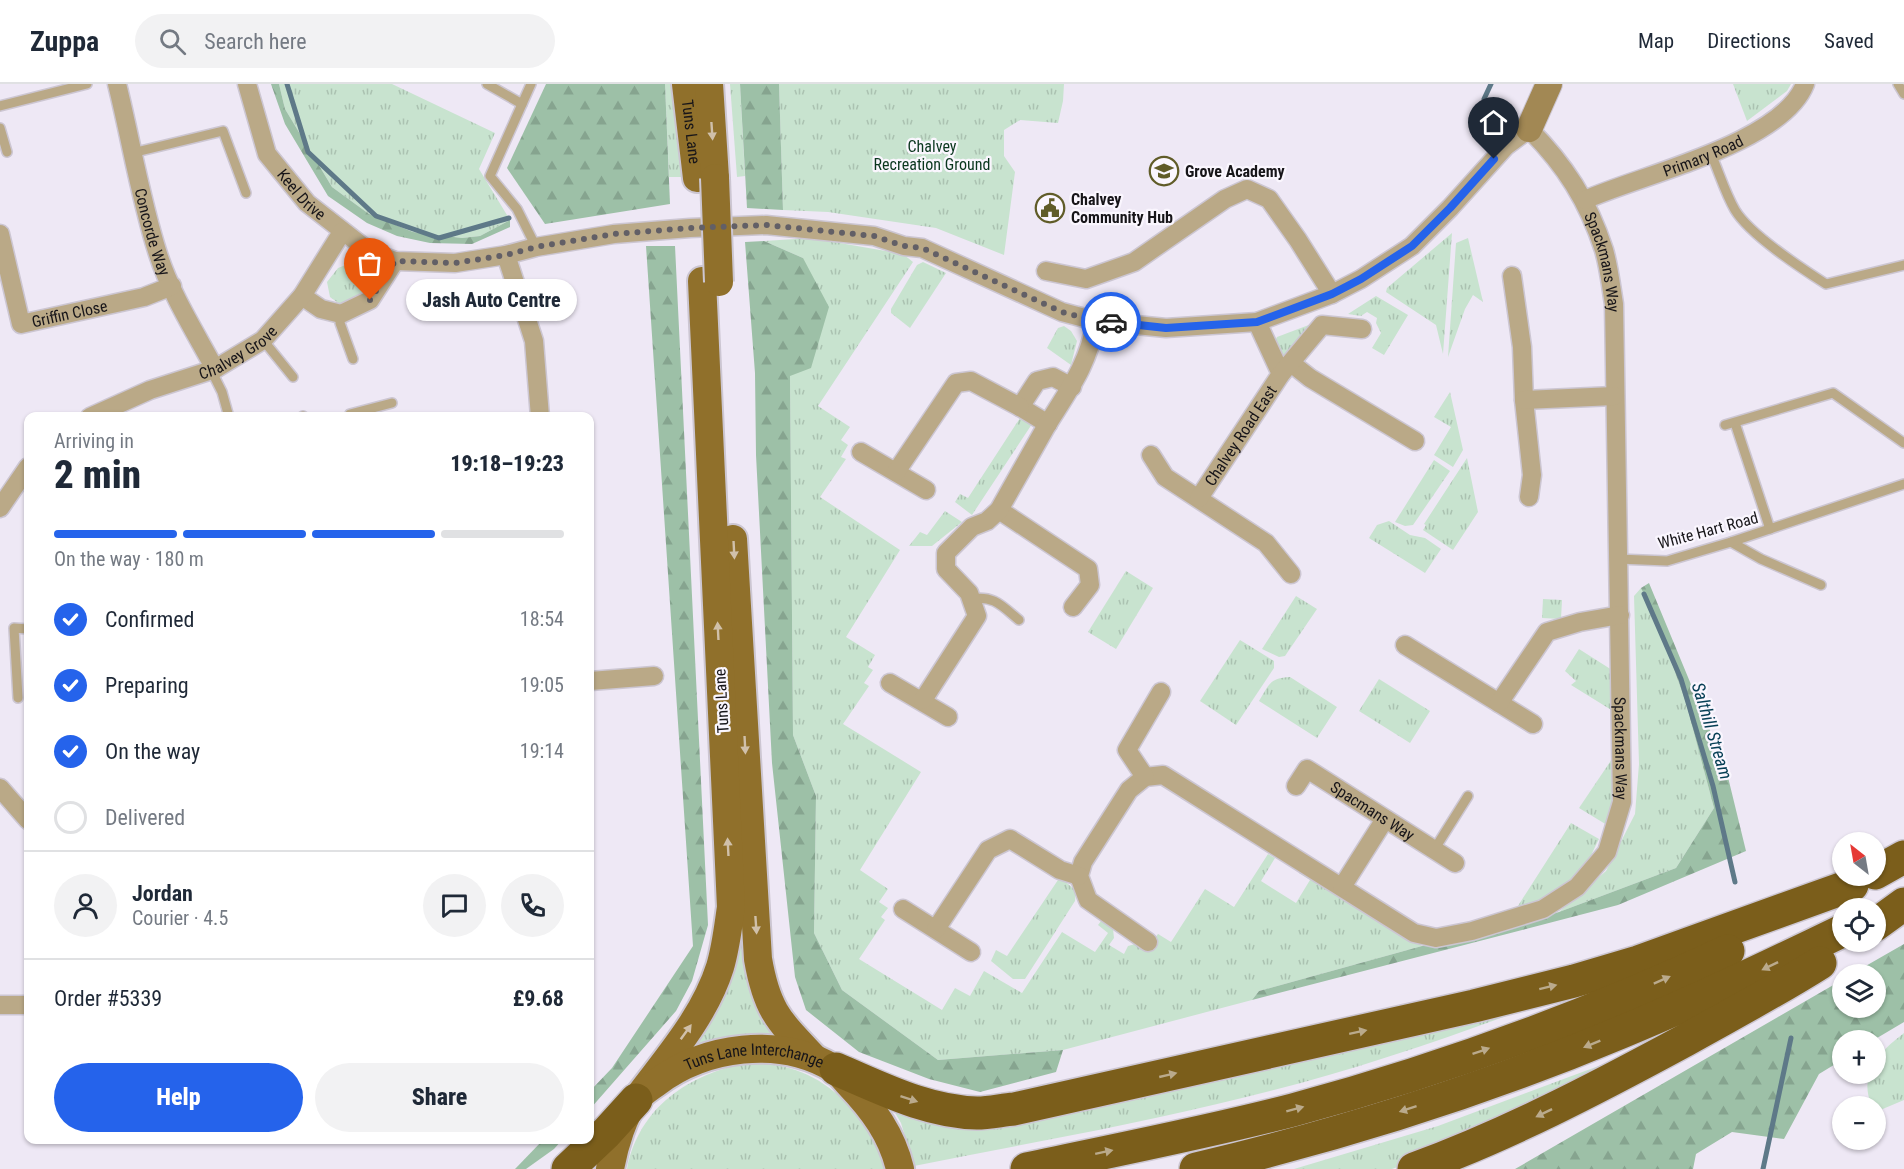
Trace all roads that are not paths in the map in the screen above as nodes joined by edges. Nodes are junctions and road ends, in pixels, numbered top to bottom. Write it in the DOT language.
graph roads {
  1 [pos="87,84"];
  2 [pos="117,84"];
  3 [pos="247,84"];
  4 [pos="487,84"];
  5 [pos="531,84"];
  6 [pos="686,84"];
  7 [pos="709,84"];
  8 [pos="1549,84"];
  9 [pos="1804,84"];
  10 [pos="1898,84"];
  11 [pos="1904,94"];
  12 [pos="522,104"];
  13 [pos="0,106"];
  14 [pos="0,128"];
  15 [pos="1529,129"];
  16 [pos="7,152"];
  17 [pos="132,153"];
  18 [pos="1711,154"];
  19 [pos="706,178"];
  20 [pos="246,193"];
  21 [pos="1585,200"];
  22 [pos="342,232"];
  23 [pos="0,234"];
  24 [pos="536,247"];
  25 [pos="506,255"];
  26 [pos="3,261"];
  27 [pos="395,261"];
  28 [pos="1904,266"];
  29 [pos="1046,271"];
  30 [pos="1512,276"];
  31 [pos="710,282"];
  32 [pos="171,286"];
  33 [pos="1332,294"];
  34 [pos="302,296"];
  35 [pos="340,314"];
  36 [pos="1096,321"];
  37 [pos="1257,322"];
  38 [pos="1362,329"];
  39 [pos="263,340"];
  40 [pos="352,359"];
  41 [pos="1286,368"];
  42 [pos="213,369"];
  43 [pos="293,377"];
  44 [pos="1072,387"];
  45 [pos="1614,396"];
  46 [pos="362,399"];
  47 [pos="1524,400"];
  48 [pos="392,403"];
  49 [pos="1020,407"];
  50 [pos="366,409"];
  51 [pos="101,412"];
  52 [pos="228,412"];
  53 [pos="356,412"];
  54 [pos="540,412"];
  55 [pos="1048,424"];
  56 [pos="1415,441"];
  57 [pos="1904,443"];
  58 [pos="861,452"];
  59 [pos="1151,455"];
  60 [pos="896,472"];
  61 [pos="24,473"];
  62 [pos="1904,484"];
  63 [pos="926,490"];
  64 [pos="1529,497"];
  65 [pos="1199,498"];
  66 [pos="0,508"];
  67 [pos="999,510"];
  68 [pos="1770,529"];
  69 [pos="1731,542"];
  70 [pos="1618,559"];
  71 [pos="1291,574"];
  72 [pos="1821,585"];
  73 [pos="971,598"];
  74 [pos="1073,607"];
  75 [pos="1620,615"];
  76 [pos="1019,620"];
  77 [pos="24,629"];
  78 [pos="1405,645"];
  79 [pos="654,676"];
  80 [pos="594,681"];
  81 [pos="890,683"];
  82 [pos="1161,692"];
  83 [pos="18,699"];
  84 [pos="922,700"];
  85 [pos="1499,703"];
  86 [pos="948,717"];
  87 [pos="1533,724"];
  88 [pos="1145,777"];
  89 [pos="1296,786"];
  90 [pos="0,788"];
  91 [pos="1468,795"];
  92 [pos="24,815"];
  93 [pos="1385,819"];
  94 [pos="1434,850"];
  95 [pos="1904,857"];
  96 [pos="1455,863"];
  97 [pos="1886,867"];
  98 [pos="1079,876"];
  99 [pos="1844,886"];
  100 [pos="1851,886"];
  101 [pos="1342,887"];
  102 [pos="1904,903"];
  103 [pos="903,909"];
  104 [pos="1886,910"];
  105 [pos="1886,917"];
  106 [pos="936,929"];
  107 [pos="1832,936"];
  108 [pos="1148,942"];
  109 [pos="970,952"];
  110 [pos="1837,952"];
  111 [pos="0,1005"];
  112 [pos="24,1005"];
  113 [pos="825,1064"];
  114 [pos="637,1098"];
  115 [pos="568,1169"];
  116 [pos="610,1169"];
  117 [pos="900,1169"];
  118 [pos="1027,1169"];
  119 [pos="1196,1169"];
  120 [pos="1414,1169"];
  1 -- 13 [label="lane"];
  2 -- 17 [label="street, Concorde Way"];
  3 -- 22 [label="street, Keel Drive"];
  4 -- 12 [label="lane"];
  5 -- 12 [label="lane"];
  6 -- 19 [label="main road, Tuns Lane"];
  7 -- 19 [label="main road, Tuns Lane, one-way"];
  8 -- 15 [label="street"];
  9 -- 18 [label="street, Primary Road"];
  10 -- 11 [label="lane"];
  12 -- 24 [label="lane"];
  14 -- 16 [label="lane"];
  15 -- 21 [label="street, Spackmans Way"];
  15 -- 33 [label="street, Keel Drive"];
  17 -- 20 [label="lane"];
  17 -- 32 [label="street, Concorde Way"];
  18 -- 21 [label="street, Primary Road"];
  18 -- 28 [label="lane"];
  19 -- 31 [label="main road, bridge"];
  21 -- 45 [label="street, Spackmans Way"];
  22 -- 27 [label="street, Keel Drive"];
  22 -- 34 [label="street, Chalvey Grove"];
  23 -- 26 [label="street, Griffin Close"];
  24 -- 25 [label="street, Keel Drive"];
  24 -- 36 [label="street, Keel Drive"];
  25 -- 27 [label="street, Keel Drive"];
  25 -- 54 [label="street"];
  26 -- 32 [label="street, Griffin Close"];
  27 -- 35 [label="street"];
  29 -- 33 [label="street"];
  30 -- 47 [label="street"];
  31 -- 113 [label="main road, Tuns Lane, one-way"];
  114 -- 31 [label="main road, Tuns Lane, one-way"];
  32 -- 42 [label="street, Concorde Way"];
  33 -- 37 [label="street, Keel Drive"];
  34 -- 35 [label="street"];
  34 -- 39 [label="street, Chalvey Grove"];
  35 -- 40 [label="lane"];
  36 -- 37 [label="street, Keel Drive"];
  36 -- 44 [label="street"];
  37 -- 41 [label="street, Chalvey Road East"];
  38 -- 41 [label="street, Chalvey Road East"];
  39 -- 42 [label="street, Chalvey Grove"];
  39 -- 43 [label="lane"];
  41 -- 56 [label="street, Chalvey Road East"];
  41 -- 65 [label="street, Chalvey Road East"];
  42 -- 51 [label="street, Chalvey Grove"];
  42 -- 52 [label="lane"];
  44 -- 49 [label="street"];
  44 -- 55 [label="street"];
  45 -- 47 [label="street"];
  45 -- 70 [label="street, Spackmans Way"];
  46 -- 50 [label="lane"];
  47 -- 64 [label="street"];
  48 -- 50 [label="lane"];
  49 -- 55 [label="street"];
  49 -- 60 [label="street"];
  50 -- 53 [label="lane"];
  55 -- 67 [label="street"];
  57 -- 68 [label="lane, White Hart Road"];
  58 -- 60 [label="street"];
  59 -- 65 [label="street, Chalvey Road East"];
  60 -- 63 [label="street"];
  61 -- 66 [label="street"];
  62 -- 68 [label="lane, White Hart Road"];
  65 -- 71 [label="street, Chalvey Road East"];
  67 -- 73 [label="street"];
  67 -- 74 [label="street"];
  68 -- 69 [label="lane, White Hart Road"];
  69 -- 70 [label="lane, White Hart Road"];
  69 -- 72 [label="lane"];
  70 -- 75 [label="street, Spackmans Way"];
  73 -- 76 [label="lane"];
  73 -- 84 [label="street"];
  75 -- 85 [label="street"];
  75 -- 101 [label="street, Spackmans Way"];
  77 -- 83 [label="lane"];
  78 -- 85 [label="street"];
  79 -- 80 [label="street"];
  81 -- 84 [label="street"];
  82 -- 88 [label="street"];
  84 -- 86 [label="street"];
  85 -- 87 [label="street"];
  88 -- 98 [label="street"];
  88 -- 101 [label="street, Spackmans Way"];
  89 -- 93 [label="street, Spacmans Way"];
  90 -- 92 [label="street"];
  91 -- 94 [label="lane"];
  93 -- 94 [label="street, Spacmans Way"];
  93 -- 101 [label="street"];
  94 -- 96 [label="street, Spacmans Way"];
  95 -- 97 [label="highway"];
  98 -- 106 [label="street"];
  98 -- 108 [label="street"];
  113 -- 99 [label="highway, one-way"];
  118 -- 100 [label="highway, one-way"];
  102 -- 104 [label="highway"];
  102 -- 105 [label="highway"];
  103 -- 106 [label="street"];
  106 -- 109 [label="street"];
  107 -- 119 [label="highway, one-way"];
  110 -- 120 [label="highway, one-way"];
  111 -- 112 [label="street"];
  113 -- 114 [label="main road, Tuns Lane Interchange"];
  113 -- 117 [label="main road, Tuns Lane Interchange"];
  114 -- 115 [label="highway"];
  114 -- 116 [label="main road, Tuns Lane Interchange"];
}
